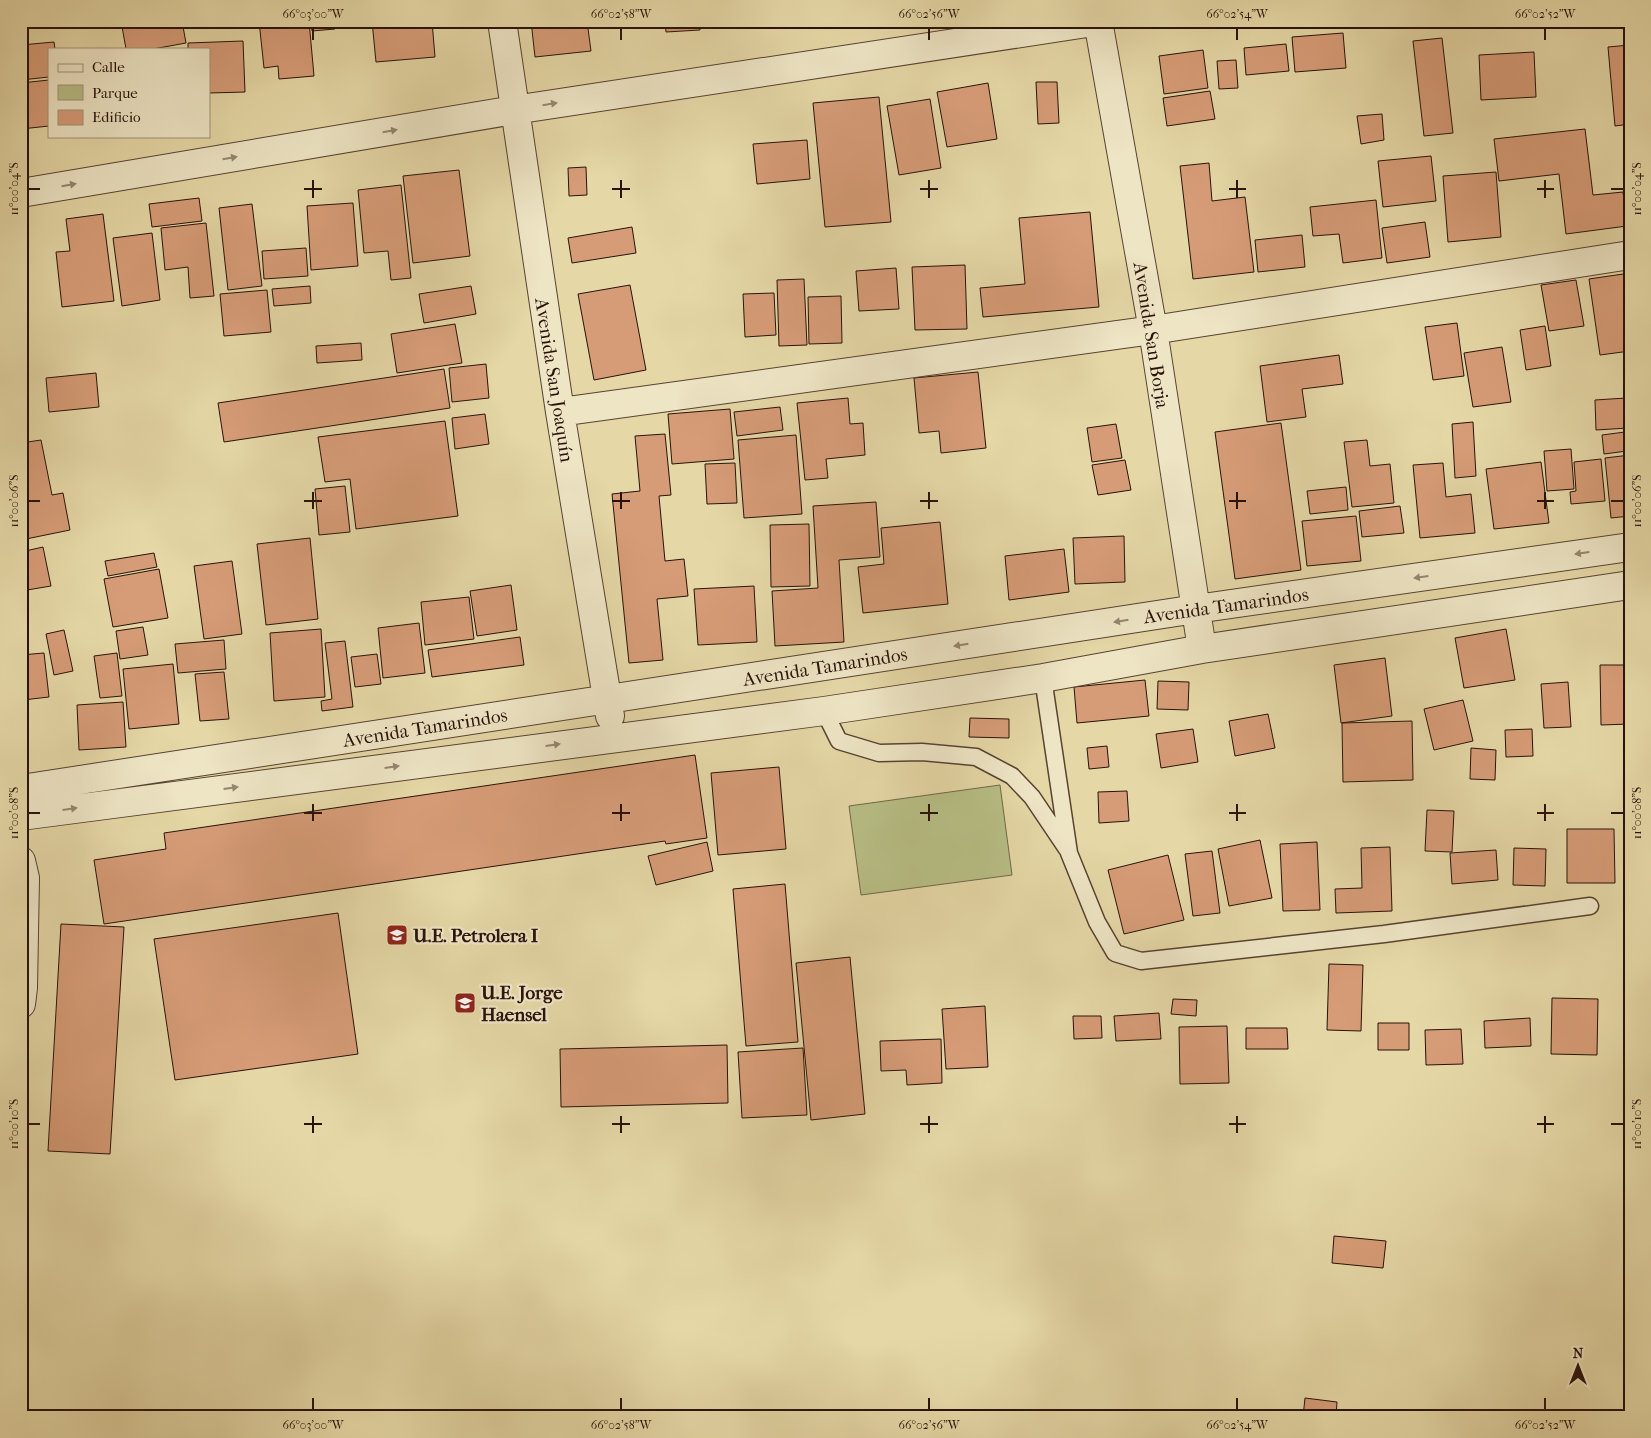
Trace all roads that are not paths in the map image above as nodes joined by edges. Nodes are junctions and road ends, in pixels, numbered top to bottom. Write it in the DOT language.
graph roads {
  1 [pos="502,21"];
  2 [pos="1099,21"];
  3 [pos="514,110"];
  4 [pos="21,193"];
  5 [pos="1630,255"];
  6 [pos="1153,330"];
  7 [pos="560,412"];
  8 [pos="1630,546"];
  9 [pos="1630,585"];
  10 [pos="1196,609"];
  11 [pos="1202,649"];
  12 [pos="1043,678"];
  13 [pos="607,699"];
  14 [pos="824,711"];
  15 [pos="614,737"];
  16 [pos="21,789"];
  17 [pos="21,816"];
  18 [pos="1069,853"];
  19 [pos="21,861"];
  20 [pos="1590,906"];
  21 [pos="21,1004"];
  1 -- 3 [label="street, Avenida San Joaquín"];
  3 -- 2 [label="street, one-way"];
  2 -- 6 [label="street, Avenida San Borja"];
  4 -- 3 [label="street, one-way"];
  3 -- 7 [label="street, Avenida San Joaquín"];
  5 -- 6 [label="street"];
  6 -- 7 [label="street"];
  6 -- 10 [label="street, Avenida San Borja"];
  7 -- 13 [label="street, Avenida San Joaquín"];
  8 -- 10 [label="street, Avenida Tamarindos, one-way"];
  9 -- 11 [label="street, Avenida Tamarindos"];
  10 -- 11 [label="street, Avenida San Borja"];
  10 -- 13 [label="street, Avenida Tamarindos, one-way"];
  11 -- 12 [label="street, Avenida Tamarindos"];
  12 -- 14 [label="street, Avenida Tamarindos"];
  12 -- 18 [label="lane"];
  13 -- 15 [label="street, Avenida San Joaquín"];
  13 -- 16 [label="street, Avenida Tamarindos"];
  14 -- 15 [label="street, Avenida Tamarindos"];
  14 -- 18 [label="lane"];
  17 -- 15 [label="street, Avenida Tamarindos, one-way"];
  18 -- 20 [label="lane"];
  19 -- 21 [label="street"];
}
